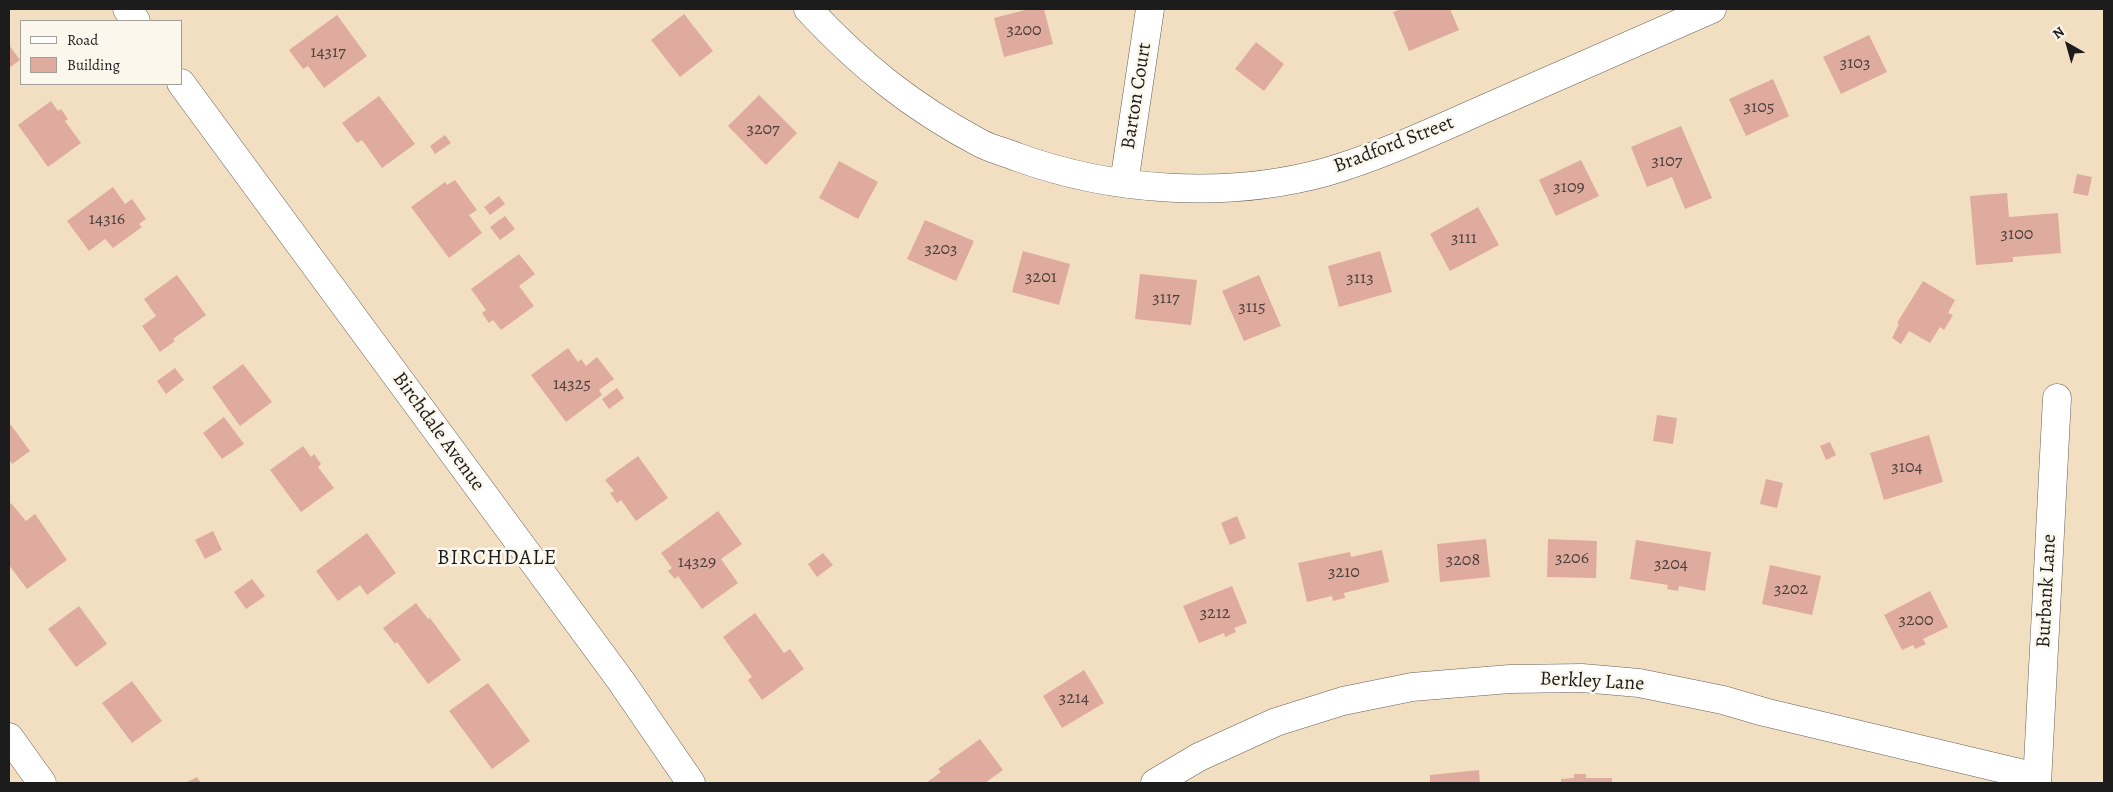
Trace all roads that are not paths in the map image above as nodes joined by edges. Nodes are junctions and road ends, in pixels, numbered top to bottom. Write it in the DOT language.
graph roads {
  1 [pos="127,9"];
  2 [pos="808,9"];
  3 [pos="1150,9"];
  4 [pos="1712,9"];
  5 [pos="135,20"];
  6 [pos="182,84"];
  7 [pos="1124,184"];
  8 [pos="2056,398"];
  9 [pos="9,737"];
  10 [pos="2037,780"];
  11 [pos="42,783"];
  12 [pos="691,783"];
  13 [pos="1155,783"];
  1 -- 5 [label="street"];
  2 -- 7 [label="street, Bradford Street"];
  3 -- 7 [label="street, Barton Court"];
  4 -- 7 [label="street, Bradford Street"];
  6 -- 12 [label="street, Birchdale Avenue"];
  8 -- 10 [label="street, Burbank Lane"];
  9 -- 11 [label="street"];
  10 -- 13 [label="street, Berkley Lane"];
}
